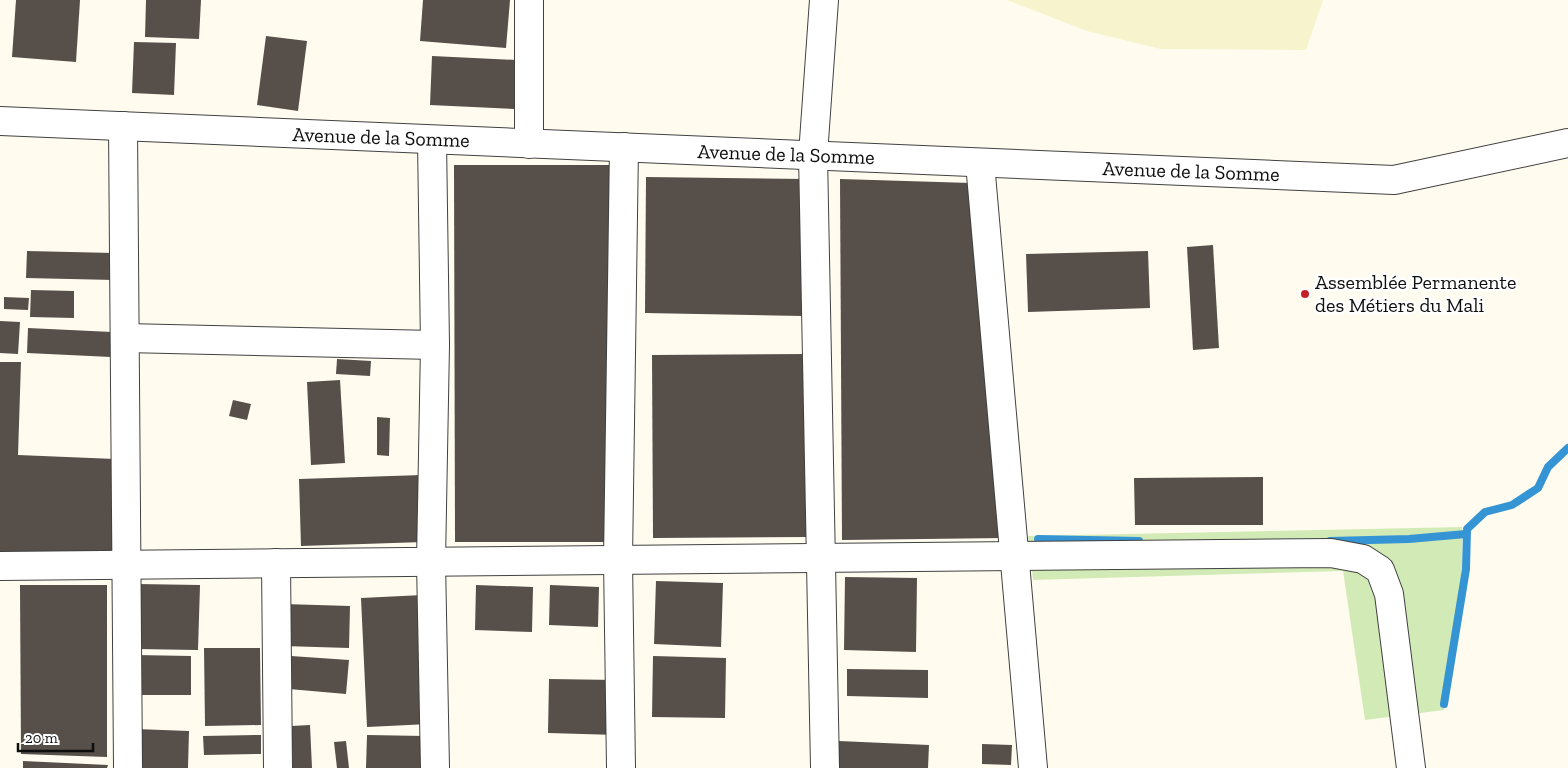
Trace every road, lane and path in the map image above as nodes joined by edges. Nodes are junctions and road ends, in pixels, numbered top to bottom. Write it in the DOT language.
graph roads {
  1 [pos="528,0"];
  2 [pos="824,0"];
  3 [pos="0,121"];
  4 [pos="123,126"];
  5 [pos="432,140"];
  6 [pos="1568,143"];
  7 [pos="529,144"];
  8 [pos="624,147"];
  9 [pos="814,155"];
  10 [pos="980,162"];
  11 [pos="125,338"];
  12 [pos="435,345"];
  13 [pos="1015,556"];
  14 [pos="821,558"];
  15 [pos="618,560"];
  16 [pos="432,562"];
  17 [pos="276,563"];
  18 [pos="126,565"];
  19 [pos="0,566"];
  20 [pos="128,768"];
  21 [pos="278,768"];
  22 [pos="435,768"];
  23 [pos="620,768"];
  24 [pos="825,768"];
  25 [pos="1033,768"];
  26 [pos="1411,768"];
  1 -- 7 [label="street"];
  2 -- 9 [label="street"];
  3 -- 4 [label="street, Avenue de la Somme"];
  4 -- 5 [label="street, Avenue de la Somme"];
  4 -- 11 [label="street"];
  5 -- 7 [label="street, Avenue de la Somme"];
  5 -- 12 [label="street"];
  6 -- 10 [label="street, Avenue de la Somme"];
  7 -- 8 [label="street, Avenue de la Somme"];
  8 -- 9 [label="street, Avenue de la Somme"];
  8 -- 15 [label="street"];
  9 -- 10 [label="street, Avenue de la Somme"];
  9 -- 14 [label="street"];
  10 -- 13 [label="street"];
  11 -- 12 [label="street"];
  11 -- 18 [label="street"];
  12 -- 16 [label="street"];
  13 -- 14 [label="street"];
  13 -- 25 [label="street"];
  13 -- 26 [label="street"];
  14 -- 15 [label="street"];
  14 -- 24 [label="street"];
  15 -- 16 [label="street"];
  15 -- 23 [label="street"];
  16 -- 17 [label="street"];
  16 -- 22 [label="street"];
  17 -- 18 [label="street"];
  17 -- 21 [label="street"];
  18 -- 19 [label="street"];
  18 -- 20 [label="street"];
}
